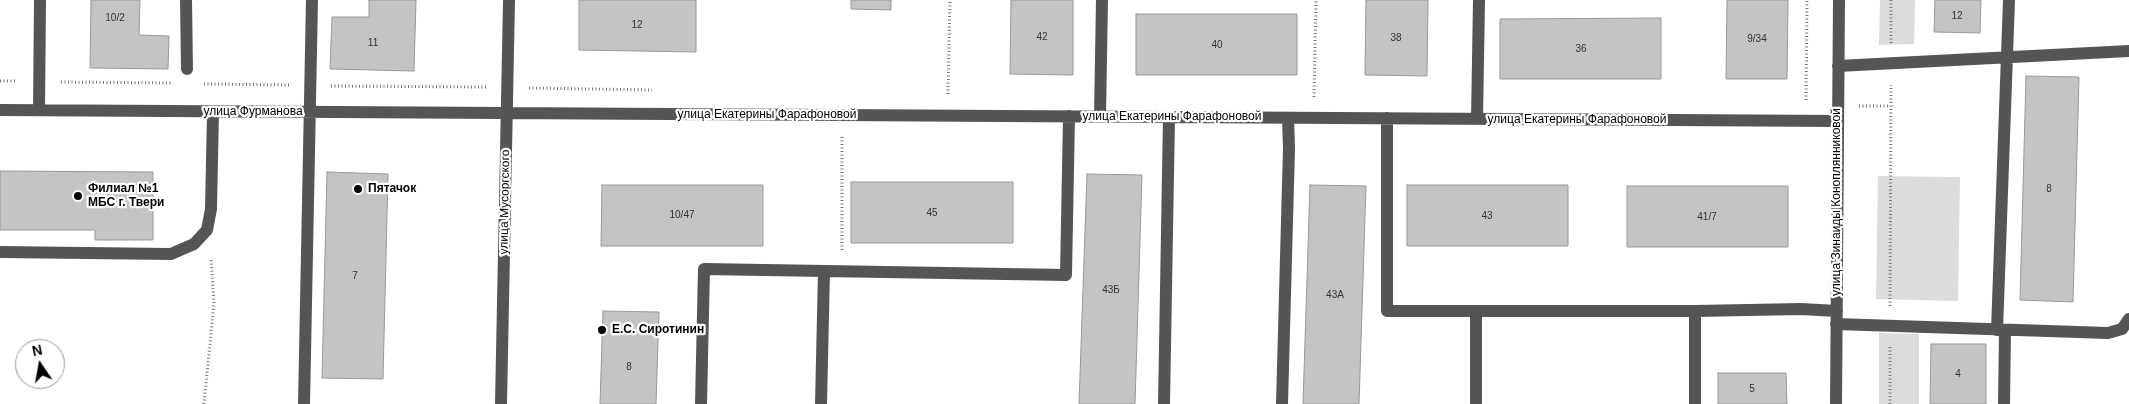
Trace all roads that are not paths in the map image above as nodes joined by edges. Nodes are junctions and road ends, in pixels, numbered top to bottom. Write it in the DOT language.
graph roads {
  1 [pos="40,0"];
  2 [pos="186,0"];
  3 [pos="312,0"];
  4 [pos="509,0"];
  5 [pos="1102,0"];
  6 [pos="1479,0"];
  7 [pos="1839,0"];
  8 [pos="2009,0"];
  9 [pos="2129,51"];
  10 [pos="2006,57"];
  11 [pos="1838,66"];
  12 [pos="187,69"];
  13 [pos="0,110"];
  14 [pos="39,110"];
  15 [pos="213,112"];
  16 [pos="310,112"];
  17 [pos="507,113"];
  18 [pos="1069,116"];
  19 [pos="1100,116"];
  20 [pos="1169,117"];
  21 [pos="1288,118"];
  22 [pos="1387,118"];
  23 [pos="1477,119"];
  24 [pos="1838,121"];
  25 [pos="0,252"];
  26 [pos="824,271"];
  27 [pos="1476,311"];
  28 [pos="1695,311"];
  29 [pos="1836,317"];
  30 [pos="2129,319"];
  31 [pos="2001,330"];
  32 [pos="304,404"];
  33 [pos="501,404"];
  34 [pos="701,404"];
  35 [pos="821,404"];
  36 [pos="1164,404"];
  37 [pos="1282,404"];
  38 [pos="1476,404"];
  39 [pos="1695,404"];
  40 [pos="1836,404"];
  41 [pos="2004,404"];
  1 -- 14 [label="street"];
  2 -- 12 [label="street"];
  3 -- 16 [label="street"];
  4 -- 17 [label="street, улица Мусоргского"];
  5 -- 19 [label="street"];
  6 -- 23 [label="street"];
  7 -- 11 [label="street, улица Зинаиды Коноплянниковой"];
  8 -- 10 [label="street"];
  9 -- 10 [label="street"];
  10 -- 11 [label="street"];
  10 -- 31 [label="street"];
  11 -- 24 [label="street, улица Зинаиды Коноплянниковой"];
  13 -- 14 [label="street, улица Фурманова"];
  14 -- 15 [label="street, улица Фурманова"];
  15 -- 16 [label="street, улица Фурманова"];
  15 -- 25 [label="street"];
  16 -- 17 [label="street, улица Фурманова"];
  16 -- 32 [label="street"];
  17 -- 18 [label="street, улица Екатерины Фарафоновой"];
  17 -- 33 [label="street, улица Мусоргского"];
  18 -- 19 [label="street, улица Екатерины Фарафоновой"];
  18 -- 26 [label="street"];
  19 -- 20 [label="street, улица Екатерины Фарафоновой"];
  20 -- 21 [label="street, улица Екатерины Фарафоновой"];
  20 -- 36 [label="street"];
  21 -- 22 [label="street, улица Екатерины Фарафоновой"];
  21 -- 37 [label="street"];
  22 -- 23 [label="street, улица Екатерины Фарафоновой"];
  22 -- 27 [label="street"];
  23 -- 24 [label="street, улица Екатерины Фарафоновой"];
  24 -- 29 [label="street, улица Зинаиды Коноплянниковой"];
  26 -- 34 [label="street"];
  26 -- 35 [label="street"];
  27 -- 28 [label="street"];
  27 -- 38 [label="street"];
  28 -- 29 [label="street"];
  28 -- 39 [label="street"];
  29 -- 31 [label="street"];
  29 -- 40 [label="street, улица Зинаиды Коноплянниковой"];
  30 -- 31 [label="street"];
  31 -- 41 [label="street"];
}
